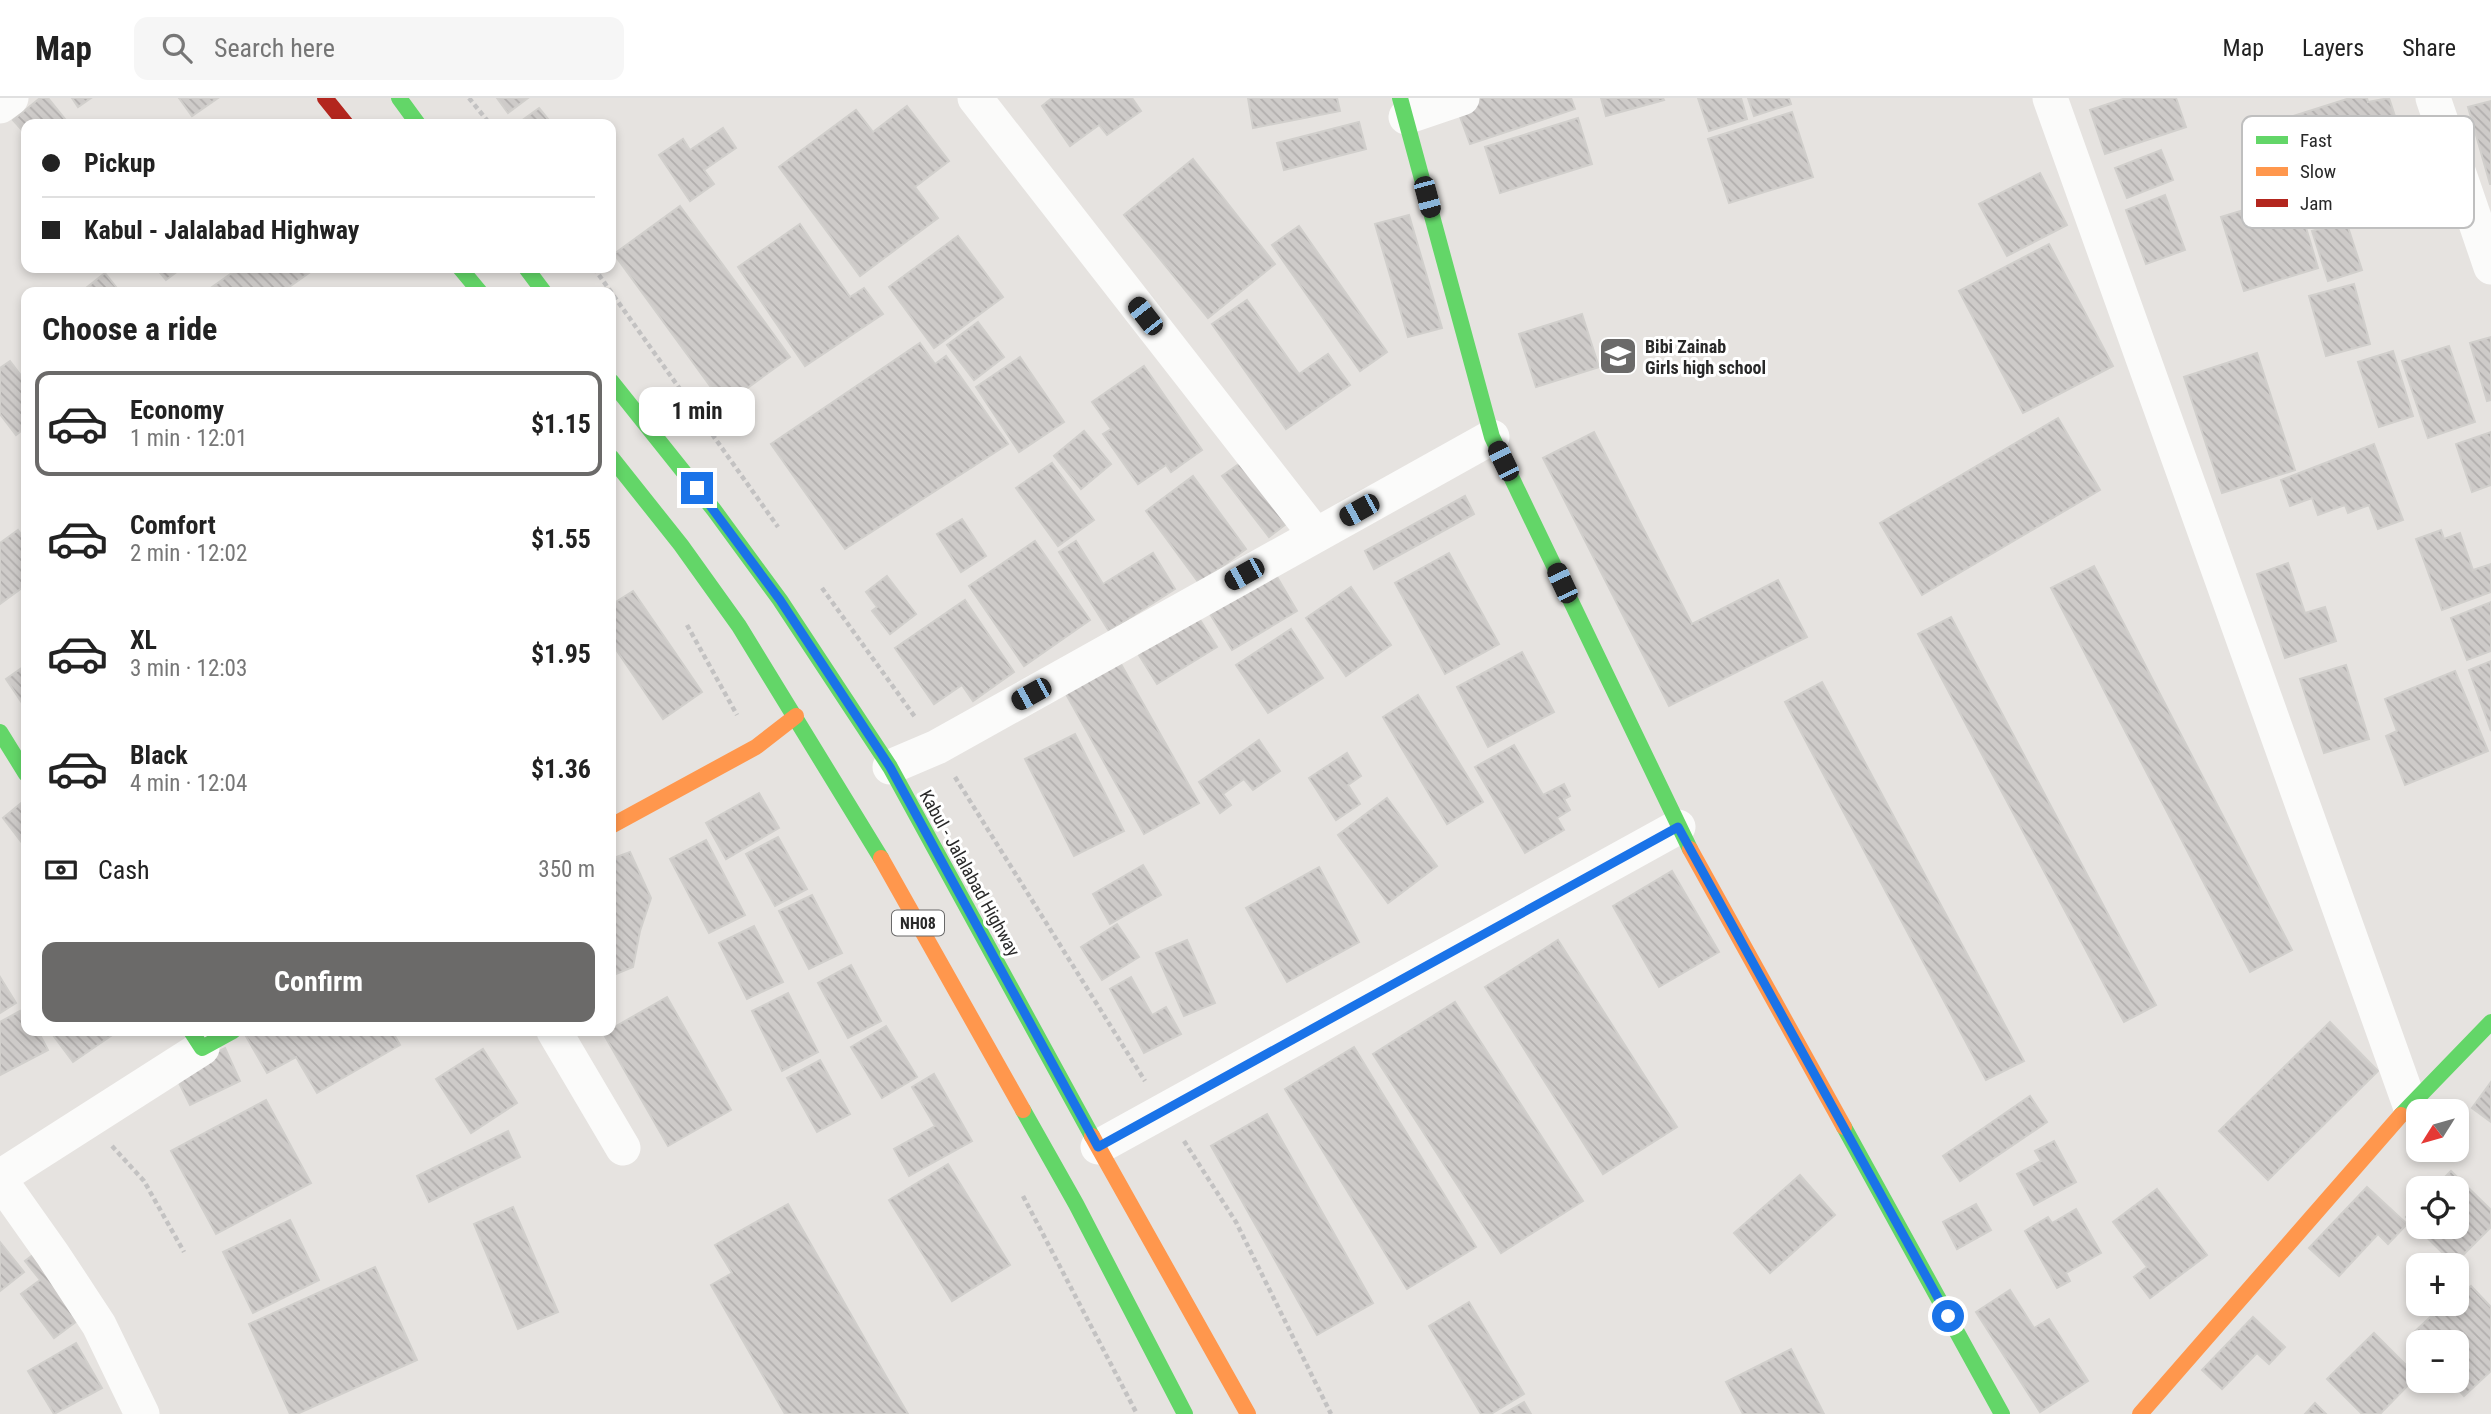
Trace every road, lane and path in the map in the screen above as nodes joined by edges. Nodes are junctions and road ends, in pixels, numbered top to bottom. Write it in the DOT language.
graph roads {
  1 [pos="11,98"];
  2 [pos="325,98"];
  3 [pos="399,98"];
  4 [pos="469,98"];
  5 [pos="975,98"];
  6 [pos="1462,98"];
  7 [pos="2050,98"];
  8 [pos="2433,98"];
  9 [pos="0,106"];
  10 [pos="1403,108"];
  11 [pos="2440,116"];
  12 [pos="342,119"];
  13 [pos="414,119"];
  14 [pos="486,119"];
  15 [pos="2474,199"];
  16 [pos="2484,224"];
  17 [pos="2491,267"];
  18 [pos="464,273"];
  19 [pos="476,287"];
  20 [pos="616,299"];
  21 [pos="616,387"];
  22 [pos="1492,437"];
  23 [pos="616,463"];
  24 [pos="1315,534"];
  25 [pos="785,535"];
  26 [pos="816,580"];
  27 [pos="681,614"];
  28 [pos="796,716"];
  29 [pos="0,732"];
  30 [pos="755,747"];
  31 [pos="937,747"];
  32 [pos="21,767"];
  33 [pos="890,767"];
  34 [pos="616,823"];
  35 [pos="1678,827"];
  36 [pos="2491,1022"];
  37 [pos="557,1036"];
  38 [pos="196,1039"];
  39 [pos="2408,1099"];
  40 [pos="2416,1099"];
  41 [pos="2406,1110"];
  42 [pos="1164,1111"];
  43 [pos="88,1121"];
  44 [pos="1098,1147"];
  45 [pos="623,1148"];
  46 [pos="0,1178"];
  47 [pos="1022,1194"];
  48 [pos="184,1252"];
  49 [pos="142,1414"];
  50 [pos="1137,1414"];
  51 [pos="1185,1414"];
  52 [pos="1248,1414"];
  53 [pos="1331,1414"];
  54 [pos="2002,1414"];
  55 [pos="2140,1414"];
  1 -- 9 [label="street"];
  2 -- 12 [label="main road"];
  3 -- 13 [label="main road"];
  4 -- 14 [label="path"];
  5 -- 24 [label="street"];
  6 -- 10 [label="street"];
  7 -- 39 [label="street"];
  8 -- 11 [label="street"];
  10 -- 22 [label="main road"];
  15 -- 16 [label="street"];
  16 -- 17 [label="street"];
  18 -- 19 [label="main road"];
  20 -- 25 [label="path"];
  21 -- 33 [label="main road, Kabul - Jalalabad Highway / NH08"];
  22 -- 24 [label="street"];
  22 -- 35 [label="main road"];
  23 -- 28 [label="main road, NH08"];
  24 -- 31 [label="street"];
  26 -- 31 [label="path"];
  27 -- 30 [label="path"];
  28 -- 30 [label="main road"];
  28 -- 51 [label="main road, NH08"];
  29 -- 32 [label="main road"];
  30 -- 34 [label="main road"];
  31 -- 33 [label="street"];
  31 -- 42 [label="path"];
  33 -- 44 [label="main road, Kabul - Jalalabad Highway / NH08"];
  35 -- 42 [label="street"];
  35 -- 54 [label="main road"];
  36 -- 40 [label="main road"];
  37 -- 45 [label="street"];
  38 -- 43 [label="street"];
  41 -- 55 [label="main road"];
  42 -- 44 [label="street"];
  42 -- 53 [label="path"];
  43 -- 46 [label="street"];
  43 -- 48 [label="path"];
  44 -- 52 [label="main road, Kabul - Jalalabad Highway / NH08"];
  46 -- 49 [label="street"];
  47 -- 50 [label="path"];
}
